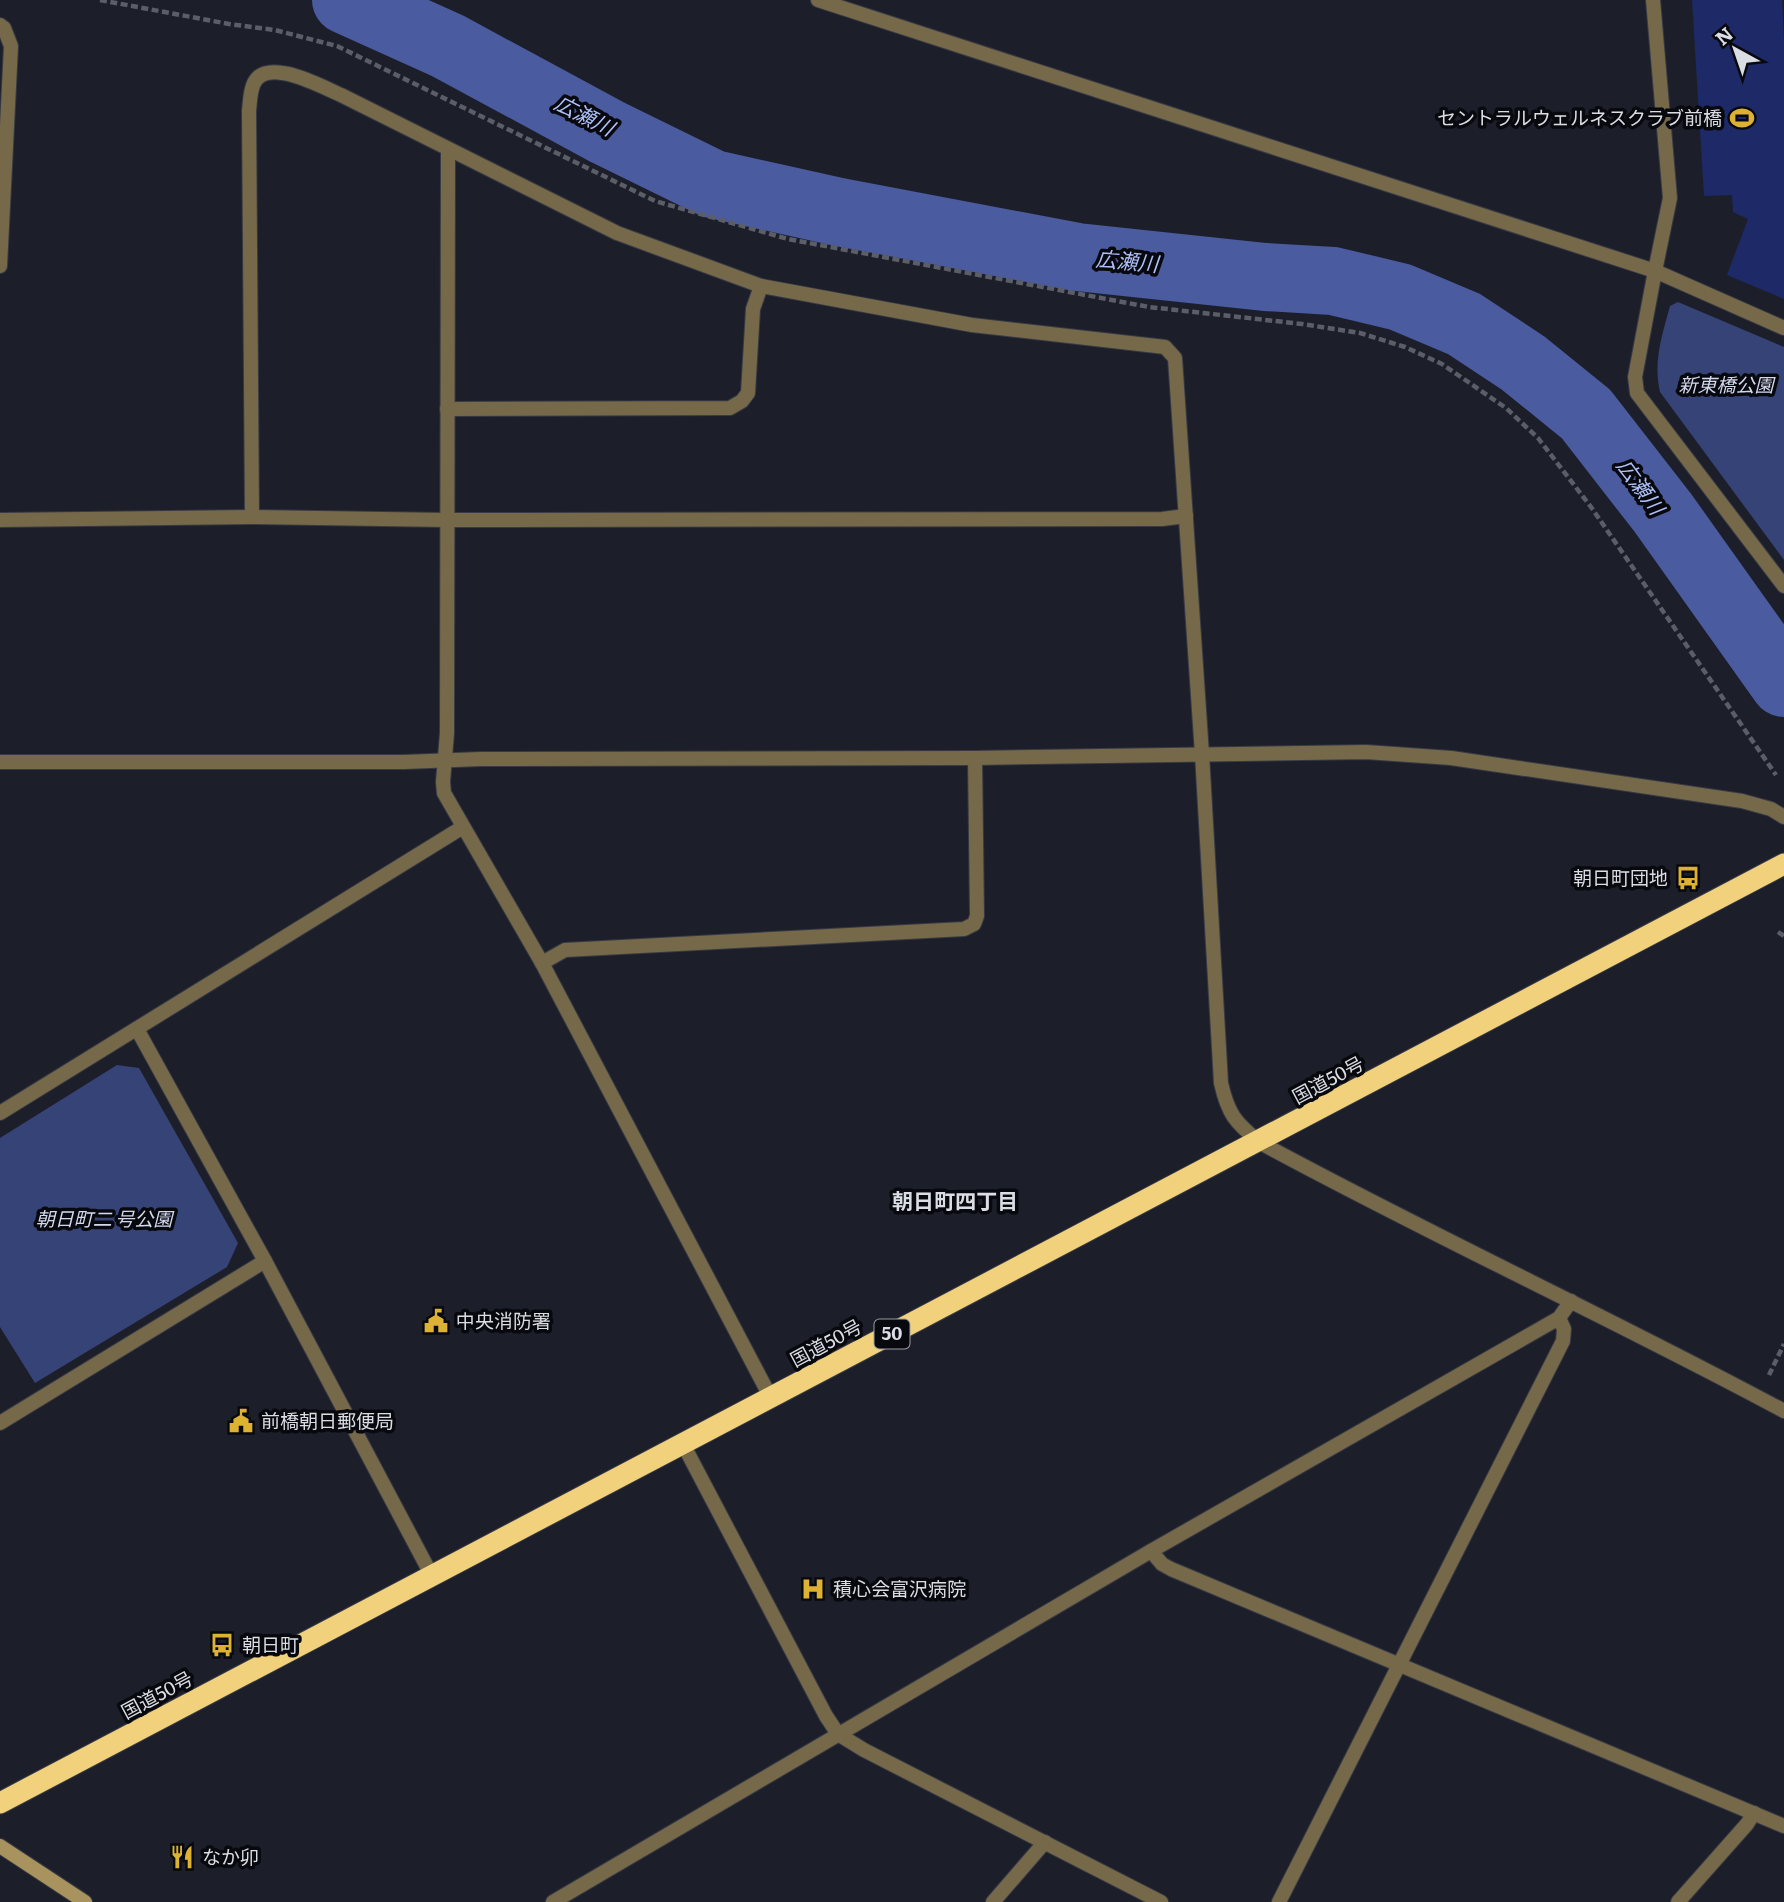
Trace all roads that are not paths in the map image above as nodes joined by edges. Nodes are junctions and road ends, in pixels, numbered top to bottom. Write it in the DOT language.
graph roads {
  1 [pos="818,0"];
  2 [pos="1653,0"];
  3 [pos="0,25"];
  4 [pos="448,150"];
  5 [pos="0,266"];
  6 [pos="1654,271"];
  7 [pos="761,286"];
  8 [pos="1784,328"];
  9 [pos="447,408"];
  10 [pos="1186,516"];
  11 [pos="252,517"];
  12 [pos="0,520"];
  13 [pos="446,520"];
  14 [pos="1784,586"];
  15 [pos="1202,754"];
  16 [pos="975,758"];
  17 [pos="445,761"];
  18 [pos="0,762"];
  19 [pos="1784,817"];
  20 [pos="463,827"];
  21 [pos="1784,864"];
  22 [pos="542,963"];
  23 [pos="137,1029"];
  24 [pos="0,1113"];
  25 [pos="1259,1142"];
  26 [pos="265,1261"];
  27 [pos="1571,1300"];
  28 [pos="1559,1318"];
  29 [pos="771,1398"];
  30 [pos="1784,1411"];
  31 [pos="0,1423"];
  32 [pos="684,1444"];
  33 [pos="1151,1551"];
  34 [pos="432,1576"];
  35 [pos="1400,1665"];
  36 [pos="838,1734"];
  37 [pos="0,1803"];
  38 [pos="1754,1813"];
  39 [pos="1784,1826"];
  40 [pos="1045,1842"];
  41 [pos="0,1846"];
  42 [pos="85,1902"];
  43 [pos="553,1902"];
  44 [pos="993,1902"];
  45 [pos="1161,1902"];
  46 [pos="1279,1902"];
  47 [pos="1678,1902"];
  1 -- 6 [label="street"];
  2 -- 6 [label="street"];
  3 -- 5 [label="street"];
  4 -- 7 [label="street"];
  4 -- 9 [label="street"];
  4 -- 11 [label="street"];
  6 -- 8 [label="street"];
  6 -- 14 [label="street"];
  7 -- 9 [label="street"];
  7 -- 10 [label="street"];
  9 -- 13 [label="street"];
  10 -- 13 [label="street"];
  10 -- 15 [label="street"];
  11 -- 12 [label="street"];
  11 -- 13 [label="street"];
  13 -- 17 [label="street"];
  15 -- 16 [label="street"];
  15 -- 19 [label="street"];
  15 -- 25 [label="street"];
  16 -- 17 [label="street"];
  16 -- 22 [label="street"];
  17 -- 18 [label="street"];
  17 -- 20 [label="street"];
  20 -- 22 [label="street"];
  20 -- 23 [label="street"];
  21 -- 25 [label="highway, 国道50号 / 50"];
  22 -- 29 [label="street"];
  23 -- 24 [label="street"];
  23 -- 26 [label="street"];
  25 -- 27 [label="street"];
  25 -- 29 [label="highway, 国道50号 / 50"];
  26 -- 31 [label="street"];
  26 -- 34 [label="street"];
  27 -- 28 [label="street"];
  27 -- 30 [label="street"];
  28 -- 33 [label="street"];
  28 -- 35 [label="street"];
  29 -- 32 [label="highway, 国道50号 / 50"];
  32 -- 34 [label="highway, 国道50号 / 50"];
  32 -- 36 [label="street"];
  33 -- 35 [label="street"];
  33 -- 36 [label="street"];
  34 -- 37 [label="highway, 国道50号 / 50"];
  35 -- 38 [label="street"];
  35 -- 46 [label="street"];
  36 -- 40 [label="street"];
  36 -- 43 [label="street"];
  38 -- 39 [label="street"];
  38 -- 47 [label="street"];
  40 -- 44 [label="street"];
  40 -- 45 [label="street"];
  41 -- 42 [label="street"];
}
